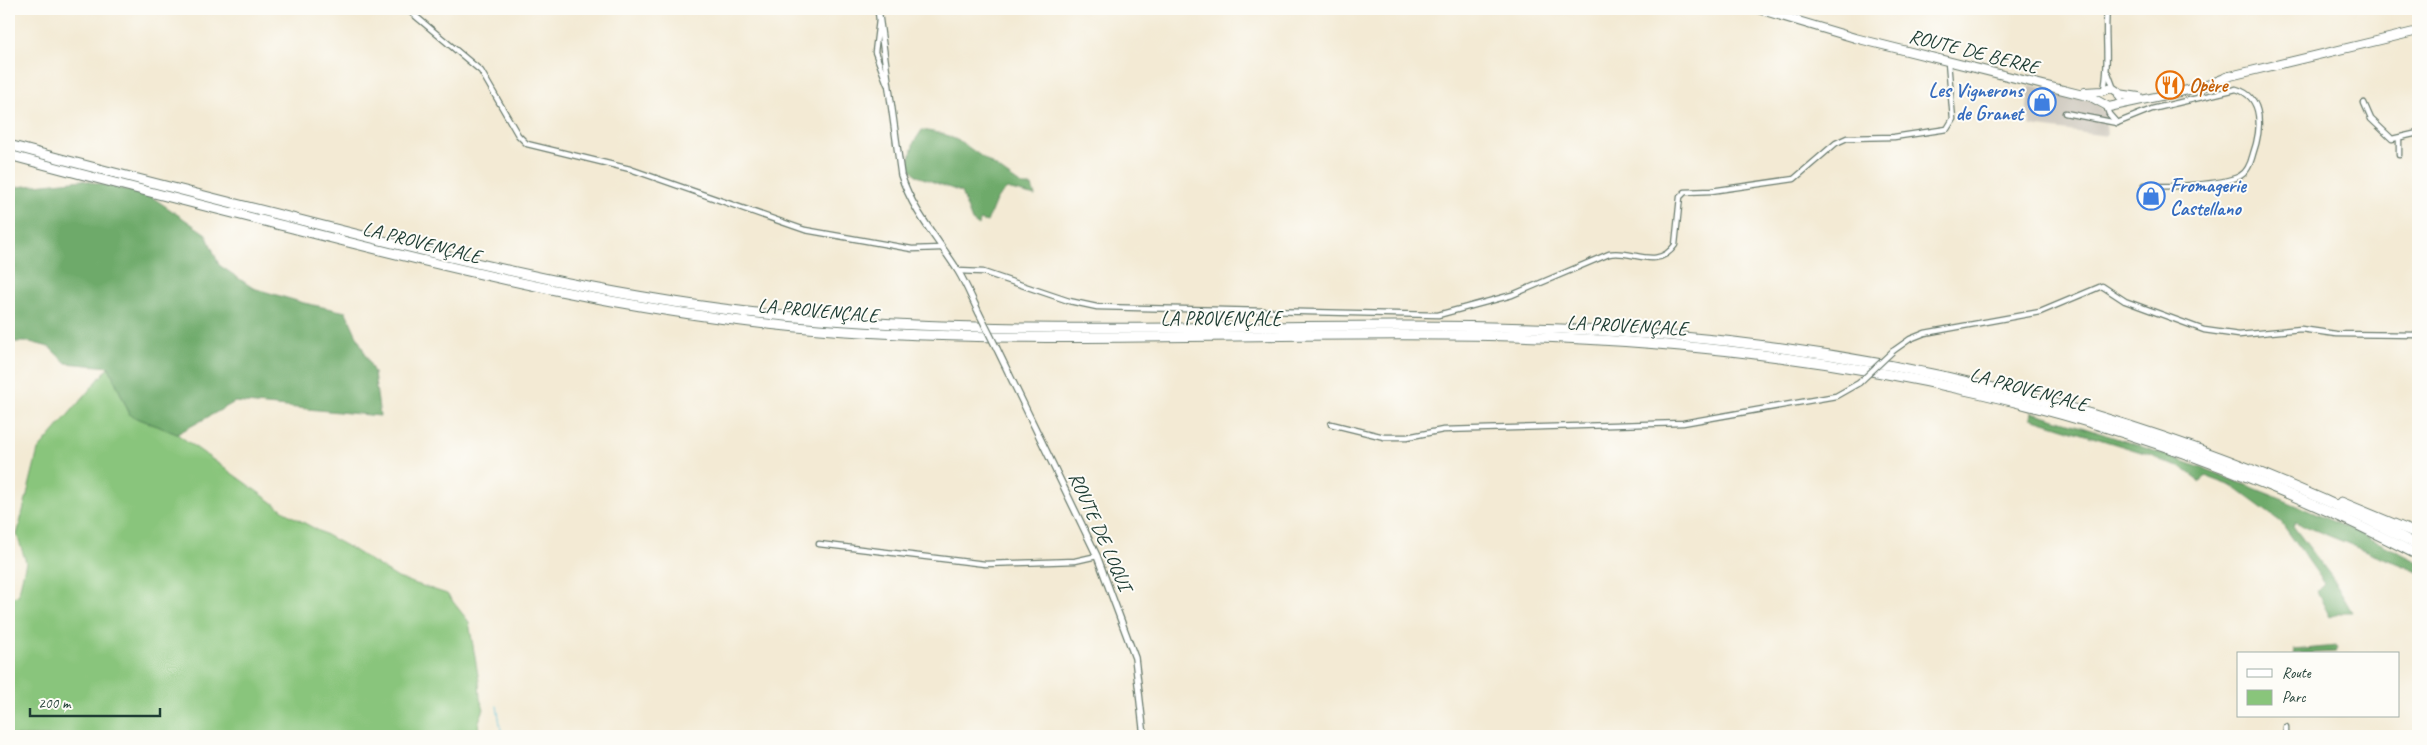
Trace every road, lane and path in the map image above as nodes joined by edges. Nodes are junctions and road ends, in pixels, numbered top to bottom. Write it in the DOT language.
graph roads {
  1 [pos="407,9"];
  2 [pos="878,9"];
  3 [pos="1758,9"];
  4 [pos="2107,9"];
  5 [pos="2418,31"];
  6 [pos="1948,62"];
  7 [pos="2108,72"];
  8 [pos="2230,76"];
  9 [pos="2103,90"];
  10 [pos="2068,91"];
  11 [pos="2116,91"];
  12 [pos="2364,102"];
  13 [pos="2109,105"];
  14 [pos="2065,112"];
  15 [pos="2115,121"];
  16 [pos="2418,133"];
  17 [pos="2399,139"];
  18 [pos="9,145"];
  19 [pos="9,155"];
  20 [pos="2399,155"];
  21 [pos="2144,185"];
  22 [pos="941,248"];
  23 [pos="958,271"];
  24 [pos="2418,335"];
  25 [pos="1331,424"];
  26 [pos="2274,478"];
  27 [pos="2418,534"];
  28 [pos="819,544"];
  29 [pos="2418,545"];
  30 [pos="2418,555"];
  31 [pos="1097,556"];
  32 [pos="2286,727"];
  33 [pos="1144,736"];
  34 [pos="2286,736"];
  1 -- 22 [label="street"];
  2 -- 22 [label="street, ROUTE DE LOQUI"];
  3 -- 6 [label="main road, ROUTE DE BERRE"];
  4 -- 7 [label="street"];
  5 -- 8 [label="main road, ROUTE DE BERRE"];
  6 -- 10 [label="main road, ROUTE DE BERRE"];
  6 -- 23 [label="street"];
  7 -- 9 [label="street"];
  7 -- 11 [label="street"];
  8 -- 11 [label="main road, ROUTE DE BERRE"];
  8 -- 13 [label="main road, ROUTE DE BERRE"];
  9 -- 10 [label="main road, ROUTE DE BERRE"];
  9 -- 11 [label="main road, ROUTE DE BERRE"];
  9 -- 13 [label="main road"];
  10 -- 13 [label="main road, ROUTE DE BERRE"];
  11 -- 13 [label="main road"];
  12 -- 17 [label="street"];
  13 -- 15 [label="street"];
  13 -- 15 [label="street"];
  14 -- 15 [label="street"];
  15 -- 21 [label="street"];
  16 -- 17 [label="street"];
  17 -- 20 [label="street"];
  18 -- 26 [label="highway, LA PROVENÇALE"];
  19 -- 30 [label="highway, LA PROVENÇALE"];
  22 -- 23 [label="street, ROUTE DE LOQUI"];
  23 -- 31 [label="street, ROUTE DE LOQUI, bridge"];
  24 -- 25 [label="street, bridge"];
  26 -- 27 [label="highway"];
  26 -- 29 [label="highway, LA PROVENÇALE"];
  28 -- 31 [label="street"];
  31 -- 33 [label="street, ROUTE DE LOQUI"];
  32 -- 34 [label="street"];
}
